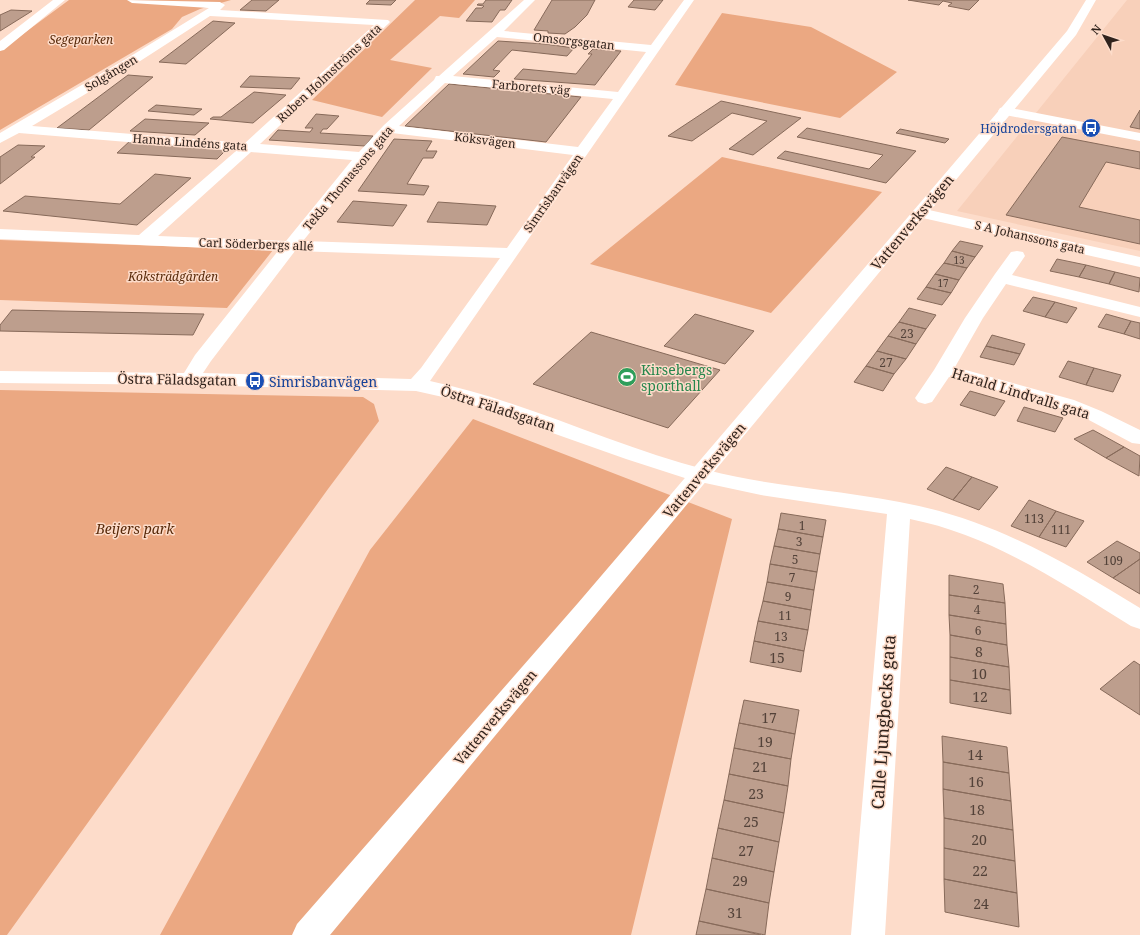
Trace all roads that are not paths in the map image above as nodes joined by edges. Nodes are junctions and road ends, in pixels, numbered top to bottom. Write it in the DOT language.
graph roads {
  1 [pos="60,0"];
  2 [pos="132,0"];
  3 [pos="530,0"];
  4 [pos="689,0"];
  5 [pos="1091,0"];
  6 [pos="208,13"];
  7 [pos="494,33"];
  8 [pos="0,47"];
  9 [pos="654,49"];
  10 [pos="440,79"];
  11 [pos="622,96"];
  12 [pos="1006,111"];
  13 [pos="16,129"];
  14 [pos="389,129"];
  15 [pos="1140,136"];
  16 [pos="0,138"];
  17 [pos="250,146"];
  18 [pos="582,152"];
  19 [pos="364,157"];
  20 [pos="920,213"];
  21 [pos="0,234"];
  22 [pos="143,240"];
  23 [pos="290,246"];
  24 [pos="511,253"];
  25 [pos="1017,256"];
  26 [pos="1140,262"];
  27 [pos="1001,278"];
  28 [pos="1140,312"];
  29 [pos="944,370"];
  30 [pos="0,377"];
  31 [pos="190,378"];
  32 [pos="416,385"];
  33 [pos="925,398"];
  34 [pos="1140,438"];
  35 [pos="700,475"];
  36 [pos="899,510"];
  37 [pos="1140,620"];
  38 [pos="309,935"];
  39 [pos="868,935"];
  1 -- 8 [label="street"];
  2 -- 6 [label="street, Solgången"];
  3 -- 7 [label="street, Tekla Thomassons gata"];
  4 -- 9 [label="street, Simrisbanvägen"];
  5 -- 12 [label="street, Vattenverksvägen"];
  6 -- 13 [label="street, Solgången"];
  6 -- 17 [label="street, Ruben Holmströms gata"];
  7 -- 9 [label="street, Omsorgsgatan"];
  7 -- 10 [label="street, Tekla Thomassons gata"];
  9 -- 11 [label="street, Simrisbanvägen"];
  10 -- 11 [label="street, Farborets väg"];
  10 -- 14 [label="street, Tekla Thomassons gata"];
  11 -- 18 [label="street, Simrisbanvägen"];
  12 -- 15 [label="street"];
  12 -- 20 [label="street, Vattenverksvägen"];
  13 -- 16 [label="street, Solgången"];
  13 -- 17 [label="street, Hanna Lindéns gata"];
  14 -- 18 [label="street, Köksvägen"];
  14 -- 19 [label="street, Tekla Thomassons gata"];
  17 -- 19 [label="street, Hanna Lindéns gata"];
  17 -- 22 [label="street, Ruben Holmströms gata"];
  18 -- 24 [label="street, Simrisbanvägen"];
  19 -- 23 [label="street, Tekla Thomassons gata"];
  20 -- 26 [label="street, S A Johanssons gata"];
  20 -- 35 [label="street, Vattenverksvägen"];
  21 -- 22 [label="street, Carl Söderbergs allé"];
  22 -- 23 [label="street, Carl Söderbergs allé"];
  23 -- 24 [label="street, Carl Söderbergs allé"];
  23 -- 31 [label="street, Tekla Thomassons gata"];
  24 -- 32 [label="street, Simrisbanvägen"];
  25 -- 27 [label="street, Harald Lindvalls gata"];
  27 -- 28 [label="street"];
  27 -- 29 [label="street, Harald Lindvalls gata"];
  29 -- 33 [label="street, Harald Lindvalls gata"];
  29 -- 34 [label="street, Harald Lindvalls gata"];
  30 -- 31 [label="street, Östra Fäladsgatan"];
  31 -- 32 [label="street, Östra Fäladsgatan"];
  32 -- 35 [label="street, Östra Fäladsgatan"];
  35 -- 36 [label="street"];
  35 -- 38 [label="street, Vattenverksvägen"];
  36 -- 37 [label="street"];
  36 -- 39 [label="street, Calle Ljungbecks gata"];
}
